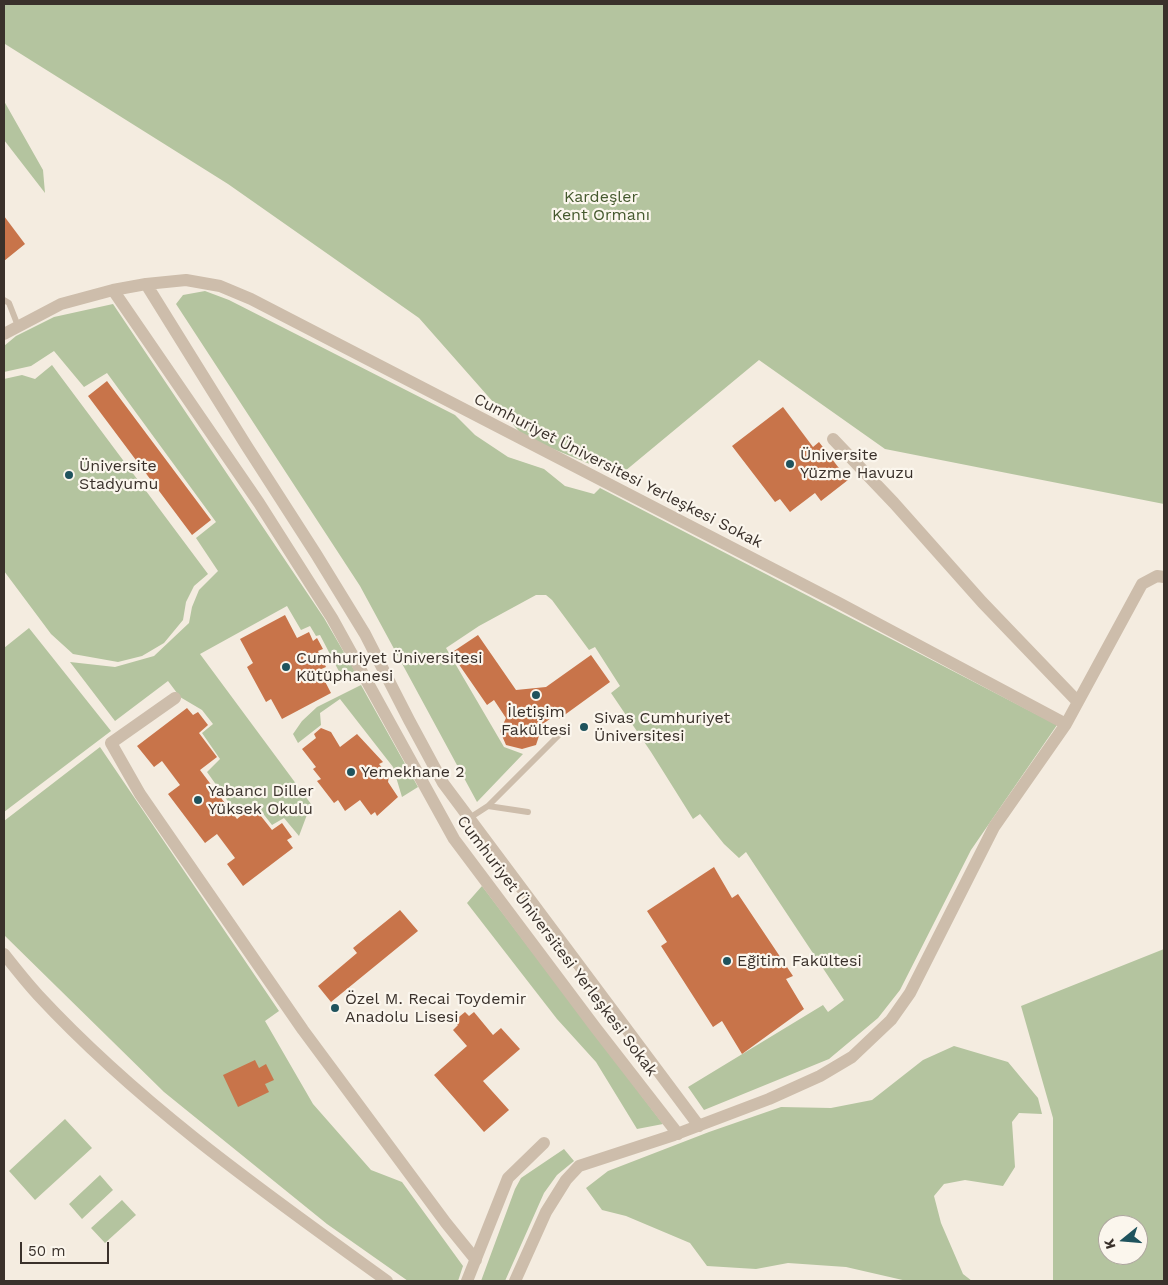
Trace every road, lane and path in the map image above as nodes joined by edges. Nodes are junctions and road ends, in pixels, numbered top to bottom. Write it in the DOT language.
graph roads {
  1 [pos="146,284"];
  2 [pos="112,290"];
  3 [pos="4,300"];
  4 [pos="18,326"];
  5 [pos="4,334"];
  6 [pos="833,439"];
  7 [pos="1164,577"];
  8 [pos="176,698"];
  9 [pos="1078,702"];
  10 [pos="1066,724"];
  11 [pos="567,727"];
  12 [pos="488,806"];
  13 [pos="528,812"];
  14 [pos="470,817"];
  15 [pos="4,954"];
  16 [pos="4,967"];
  17 [pos="699,1126"];
  18 [pos="678,1134"];
  19 [pos="544,1142"];
  20 [pos="476,1260"];
  21 [pos="376,1281"];
  22 [pos="388,1281"];
  23 [pos="467,1281"];
  24 [pos="515,1281"];
  1 -- 2 [label="street, Cumhuriyet Üniversitesi Yerleşkesi Sokak"];
  1 -- 10 [label="street, Cumhuriyet Üniversitesi Yerleşkesi Sokak"];
  1 -- 14 [label="street, Cumhuriyet Üniversitesi Yerleşkesi Sokak"];
  2 -- 4 [label="street, Cumhuriyet Üniversitesi Yerleşkesi Sokak"];
  2 -- 18 [label="street, Cumhuriyet Üniversitesi Yerleşkesi Sokak"];
  3 -- 4 [label="lane"];
  4 -- 5 [label="street, Cumhuriyet Üniversitesi Yerleşkesi Sokak"];
  6 -- 9 [label="street"];
  7 -- 9 [label="street"];
  8 -- 20 [label="street"];
  9 -- 10 [label="street"];
  10 -- 17 [label="street"];
  11 -- 12 [label="lane"];
  12 -- 13 [label="lane"];
  12 -- 14 [label="lane"];
  14 -- 17 [label="street, Cumhuriyet Üniversitesi Yerleşkesi Sokak"];
  15 -- 22 [label="street"];
  16 -- 21 [label="street"];
  17 -- 18 [label="street"];
  18 -- 24 [label="street"];
  19 -- 20 [label="street"];
  20 -- 23 [label="street"];
}
